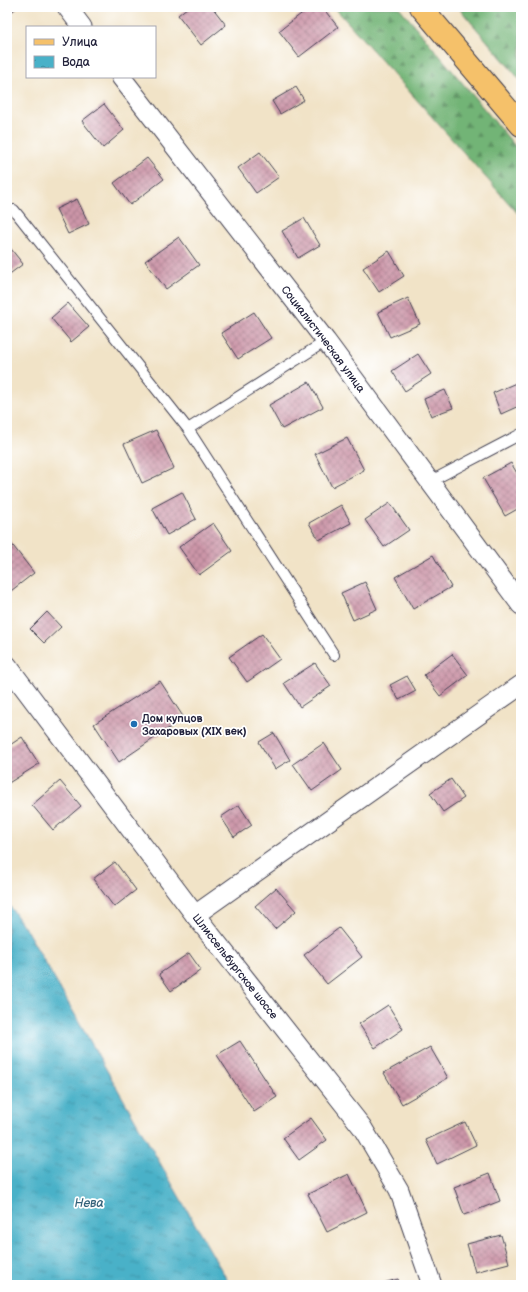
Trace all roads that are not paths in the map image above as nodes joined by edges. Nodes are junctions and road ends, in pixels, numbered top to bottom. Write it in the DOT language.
graph roads {
  1 [pos="67,7"];
  2 [pos="422,7"];
  3 [pos="81,26"];
  4 [pos="122,78"];
  5 [pos="521,125"];
  6 [pos="14,210"];
  7 [pos="326,341"];
  8 [pos="188,429"];
  9 [pos="521,434"];
  10 [pos="431,481"];
  11 [pos="521,605"];
  12 [pos="334,655"];
  13 [pos="7,665"];
  14 [pos="521,685"];
  15 [pos="195,915"];
  16 [pos="432,1285"];
  1 -- 3 [label="street"];
  2 -- 5 [label="main road"];
  4 -- 7 [label="street, Социалистическая улица"];
  6 -- 8 [label="lane"];
  7 -- 8 [label="lane"];
  7 -- 10 [label="street, Социалистическая улица"];
  8 -- 12 [label="lane"];
  9 -- 10 [label="lane"];
  10 -- 11 [label="street, Социалистическая улица"];
  13 -- 15 [label="street, Шлиссельбургское шоссе"];
  14 -- 15 [label="street"];
  15 -- 16 [label="street, Шлиссельбургское шоссе"];
}
